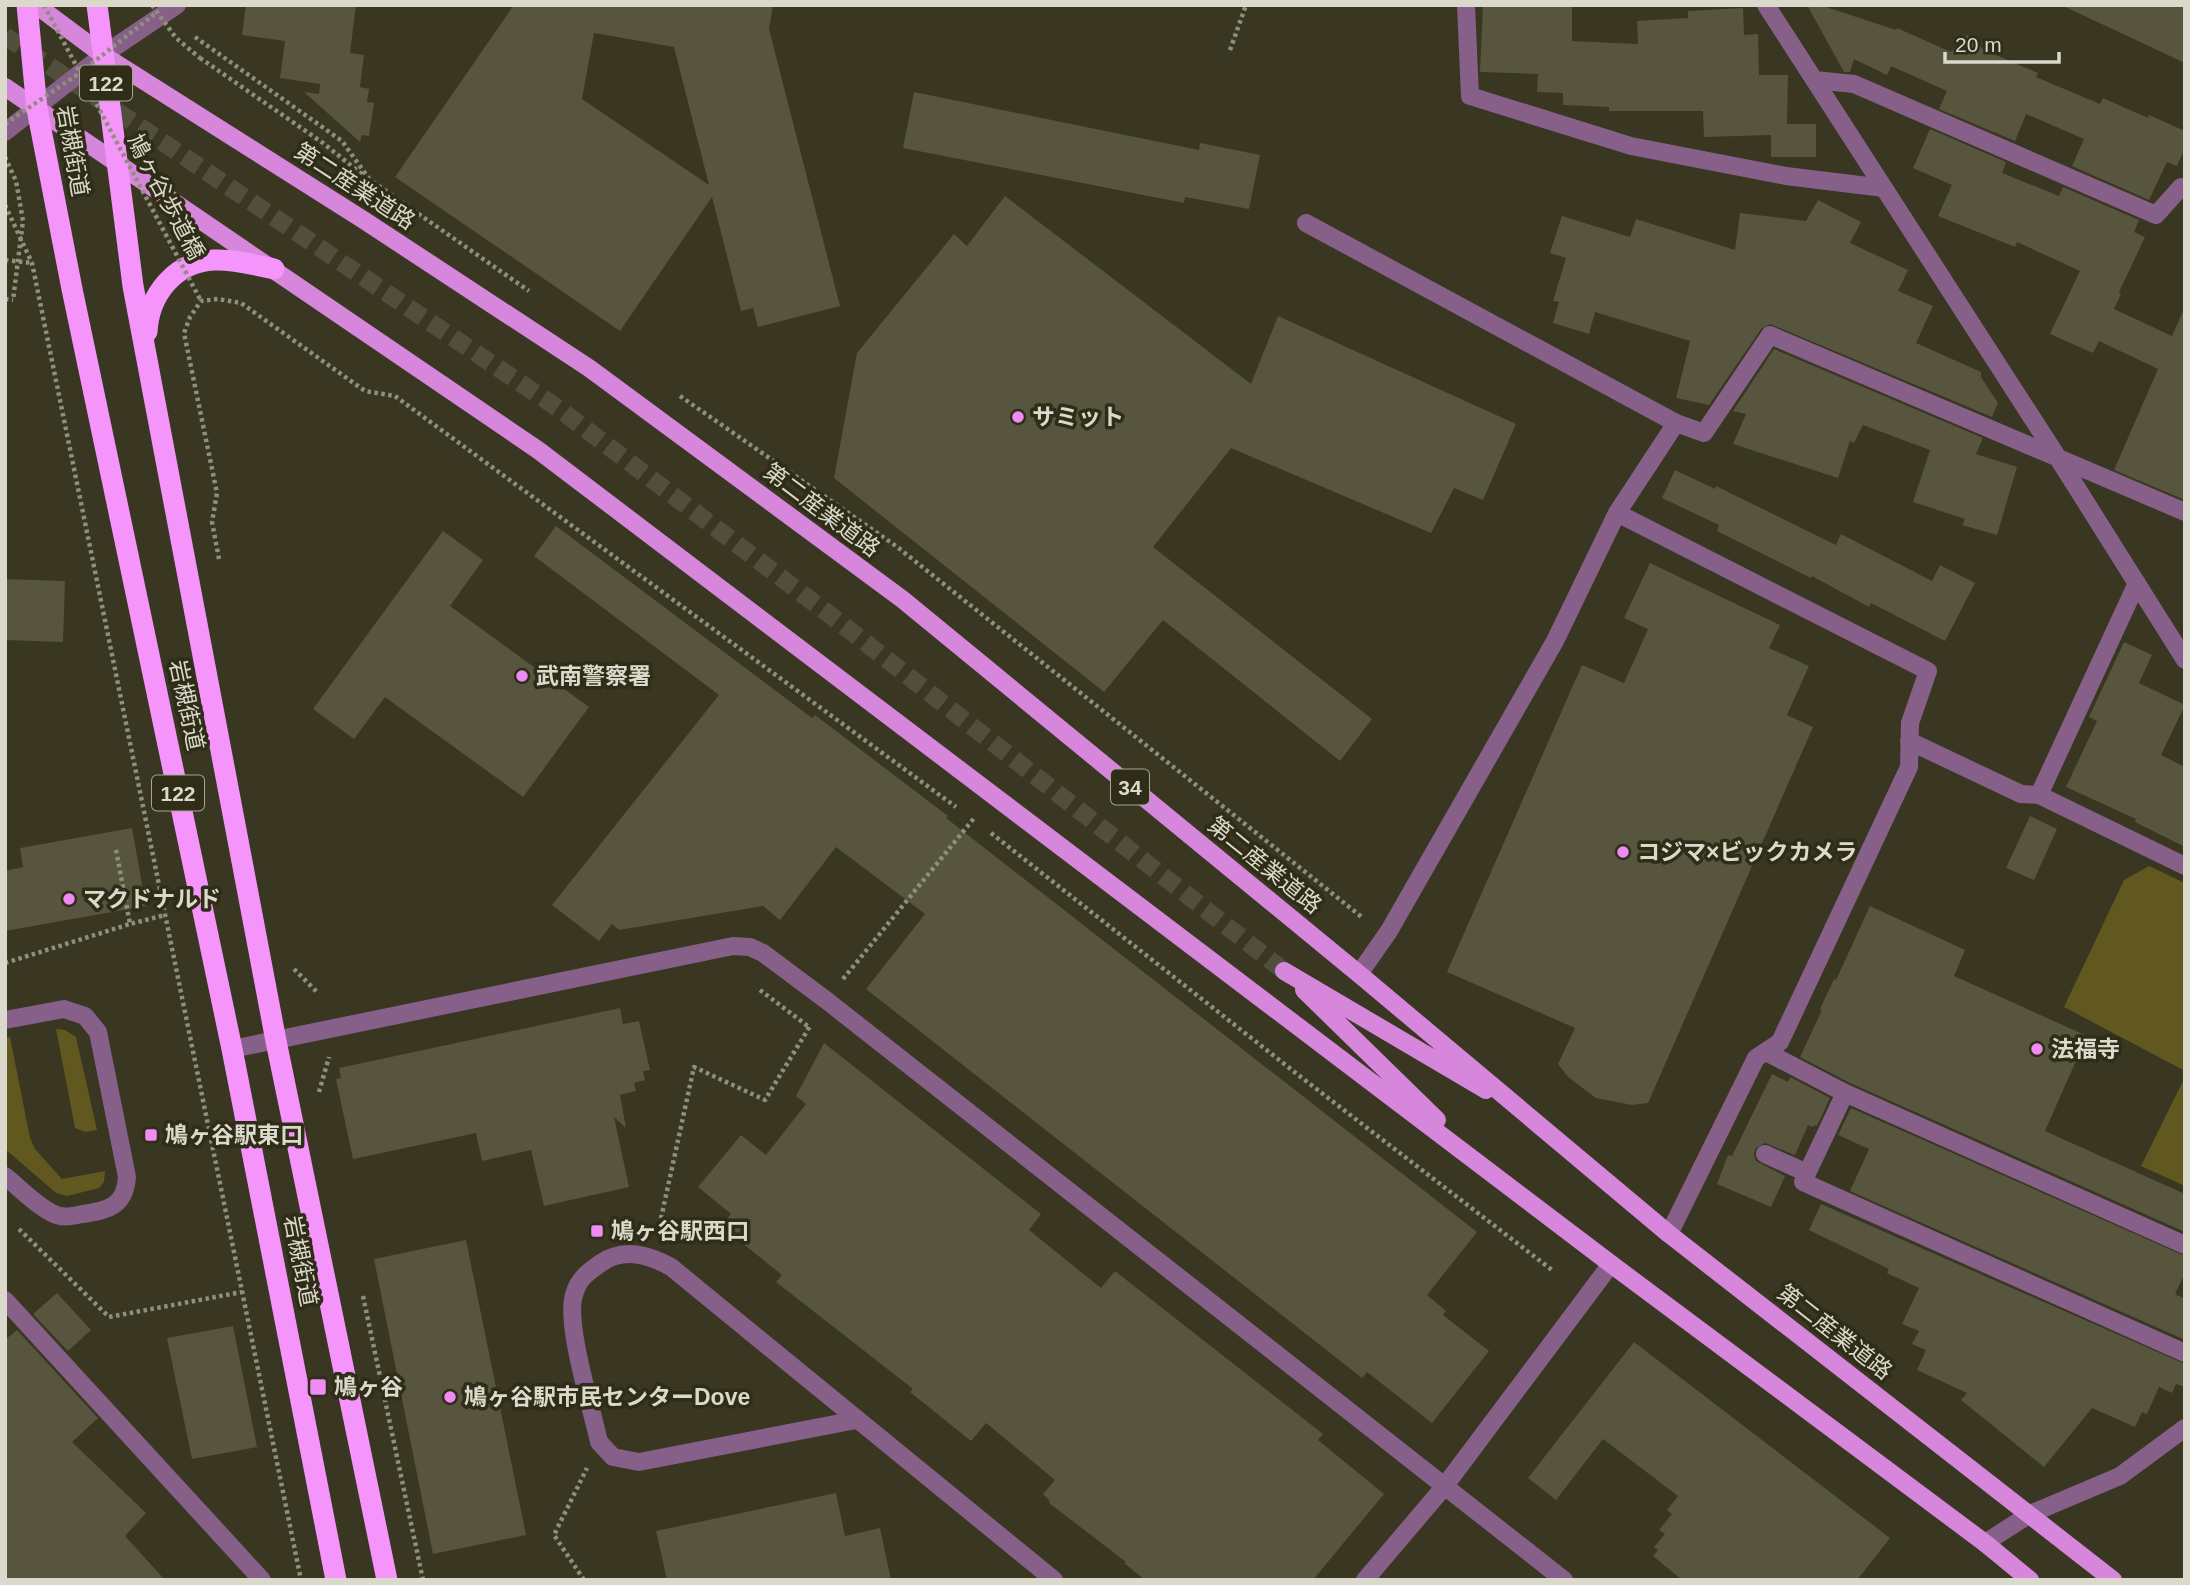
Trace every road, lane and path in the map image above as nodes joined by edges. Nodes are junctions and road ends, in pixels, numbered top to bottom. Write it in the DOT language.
graph roads {
  1 [pos="27,5"];
  2 [pos="36,5"];
  3 [pos="44,5"];
  4 [pos="97,5"];
  5 [pos="152,5"];
  6 [pos="177,5"];
  7 [pos="1247,5"];
  8 [pos="1466,5"];
  9 [pos="1766,5"];
  10 [pos="156,13"];
  11 [pos="1230,50"];
  12 [pos="103,55"];
  13 [pos="80,72"];
  14 [pos="1815,80"];
  15 [pos="5,87"];
  16 [pos="37,109"];
  17 [pos="5,124"];
  18 [pos="5,132"];
  19 [pos="5,157"];
  20 [pos="116,161"];
  21 [pos="370,180"];
  22 [pos="1884,188"];
  23 [pos="2185,188"];
  24 [pos="5,205"];
  25 [pos="1306,223"];
  26 [pos="5,260"];
  27 [pos="32,263"];
  28 [pos="274,269"];
  29 [pos="5,299"];
  30 [pos="201,301"];
  31 [pos="146,354"];
  32 [pos="1676,423"];
  33 [pos="2058,458"];
  34 [pos="217,493"];
  35 [pos="2185,512"];
  36 [pos="1617,513"];
  37 [pos="2137,583"];
  38 [pos="2185,660"];
  39 [pos="1909,741"];
  40 [pos="994,796"];
  41 [pos="2039,796"];
  42 [pos="962,811"];
  43 [pos="973,819"];
  44 [pos="116,850"];
  45 [pos="2185,866"];
  46 [pos="165,915"];
  47 [pos="130,924"];
  48 [pos="5,963"];
  49 [pos="1359,974"];
  50 [pos="756,987"];
  51 [pos="826,1000"];
  52 [pos="5,1020"];
  53 [pos="809,1027"];
  54 [pos="276,1041"];
  55 [pos="232,1049"];
  56 [pos="1766,1052"];
  57 [pos="329,1056"];
  58 [pos="1845,1093"];
  59 [pos="321,1104"];
  60 [pos="1533,1118"];
  61 [pos="1765,1154"];
  62 [pos="1489,1172"];
  63 [pos="1807,1173"];
  64 [pos="5,1176"];
  65 [pos="15,1224"];
  66 [pos="1669,1234"];
  67 [pos="2185,1245"];
  68 [pos="653,1257"];
  69 [pos="1611,1264"];
  70 [pos="1552,1270"];
  71 [pos="242,1292"];
  72 [pos="362,1294"];
  73 [pos="5,1300"];
  74 [pos="2185,1353"];
  75 [pos="856,1420"];
  76 [pos="2185,1428"];
  77 [pos="600,1442"];
  78 [pos="1444,1487"];
  79 [pos="2030,1514"];
  80 [pos="1985,1543"];
  81 [pos="262,1580"];
  82 [pos="301,1580"];
  83 [pos="336,1580"];
  84 [pos="387,1580"];
  85 [pos="423,1580"];
  86 [pos="584,1580"];
  87 [pos="1054,1580"];
  88 [pos="1365,1580"];
  89 [pos="1564,1580"];
  90 [pos="2030,1580"];
  91 [pos="2113,1580"];
  1 -- 16 [label="highway, 岩槻街道 / 122"];
  2 -- 12 [label="main road, 第二産業道路 / 34"];
  3 -- 13 [label="path, 鳩ヶ谷歩道橋, bridge"];
  4 -- 12 [label="highway, 岩槻街道 / 122"];
  5 -- 10 [label="path, bridge"];
  6 -- 12 [label="street"];
  7 -- 11 [label="path"];
  8 -- 22 [label="street"];
  9 -- 14 [label="street"];
  10 -- 13 [label="path, bridge"];
  10 -- 21 [label="path, bridge"];
  12 -- 13 [label="street"];
  12 -- 20 [label="highway, 岩槻街道 / 122"];
  12 -- 49 [label="main road, 第二産業道路 / 34"];
  13 -- 16 [label="street"];
  13 -- 17 [label="path, bridge"];
  13 -- 30 [label="path, 鳩ヶ谷歩道橋, bridge"];
  14 -- 22 [label="street"];
  14 -- 23 [label="street"];
  15 -- 16 [label="main road, 第二産業道路 / 34"];
  16 -- 18 [label="street"];
  16 -- 20 [label="main road, 第二産業道路 / 34"];
  16 -- 55 [label="highway, 岩槻街道 / 122"];
  19 -- 29 [label="path, bridge"];
  20 -- 28 [label="main road, 第二産業道路 / 34"];
  20 -- 31 [label="highway, 岩槻街道 / 122"];
  22 -- 33 [label="street"];
  24 -- 27 [label="path"];
  25 -- 32 [label="street"];
  26 -- 27 [label="path"];
  27 -- 46 [label="path"];
  28 -- 31 [label="highway"];
  28 -- 40 [label="main road, 第二産業道路 / 34"];
  30 -- 34 [label="path"];
  30 -- 42 [label="path"];
  31 -- 54 [label="highway, 岩槻街道 / 122"];
  32 -- 33 [label="street"];
  32 -- 36 [label="street"];
  33 -- 35 [label="street"];
  33 -- 37 [label="street"];
  36 -- 39 [label="street"];
  36 -- 49 [label="street"];
  37 -- 38 [label="street"];
  37 -- 41 [label="street"];
  39 -- 41 [label="street"];
  39 -- 56 [label="street"];
  40 -- 43 [label="path"];
  40 -- 62 [label="main road, 第二産業道路 / 34"];
  41 -- 45 [label="street"];
  43 -- 51 [label="path"];
  43 -- 70 [label="path"];
  44 -- 47 [label="path"];
  46 -- 47 [label="path"];
  46 -- 71 [label="path"];
  47 -- 48 [label="path"];
  49 -- 60 [label="main road, 第二産業道路 / 34"];
  50 -- 53 [label="path"];
  51 -- 53 [label="path"];
  51 -- 54 [label="street"];
  51 -- 78 [label="street"];
  52 -- 64 [label="street"];
  53 -- 68 [label="path"];
  54 -- 55 [label="street"];
  54 -- 84 [label="highway, 岩槻街道 / 122"];
  55 -- 83 [label="highway, 岩槻街道 / 122"];
  56 -- 58 [label="street"];
  56 -- 66 [label="street"];
  57 -- 59 [label="path"];
  58 -- 63 [label="street"];
  58 -- 67 [label="street"];
  60 -- 62 [label="main road, 第二産業道路 / 34"];
  60 -- 66 [label="main road, 第二産業道路 / 34"];
  61 -- 63 [label="street"];
  62 -- 69 [label="main road, 第二産業道路 / 34"];
  63 -- 74 [label="street"];
  65 -- 71 [label="path"];
  66 -- 79 [label="main road, 第二産業道路 / 34"];
  68 -- 75 [label="street"];
  68 -- 77 [label="street"];
  69 -- 78 [label="street"];
  69 -- 80 [label="main road, 第二産業道路 / 34"];
  71 -- 82 [label="path"];
  72 -- 85 [label="path"];
  73 -- 81 [label="street"];
  75 -- 77 [label="street"];
  75 -- 87 [label="street"];
  76 -- 79 [label="street"];
  77 -- 86 [label="path"];
  78 -- 88 [label="street"];
  78 -- 89 [label="street"];
  79 -- 80 [label="street"];
  79 -- 91 [label="main road, 第二産業道路 / 34"];
  80 -- 90 [label="main road, 第二産業道路 / 34"];
}
